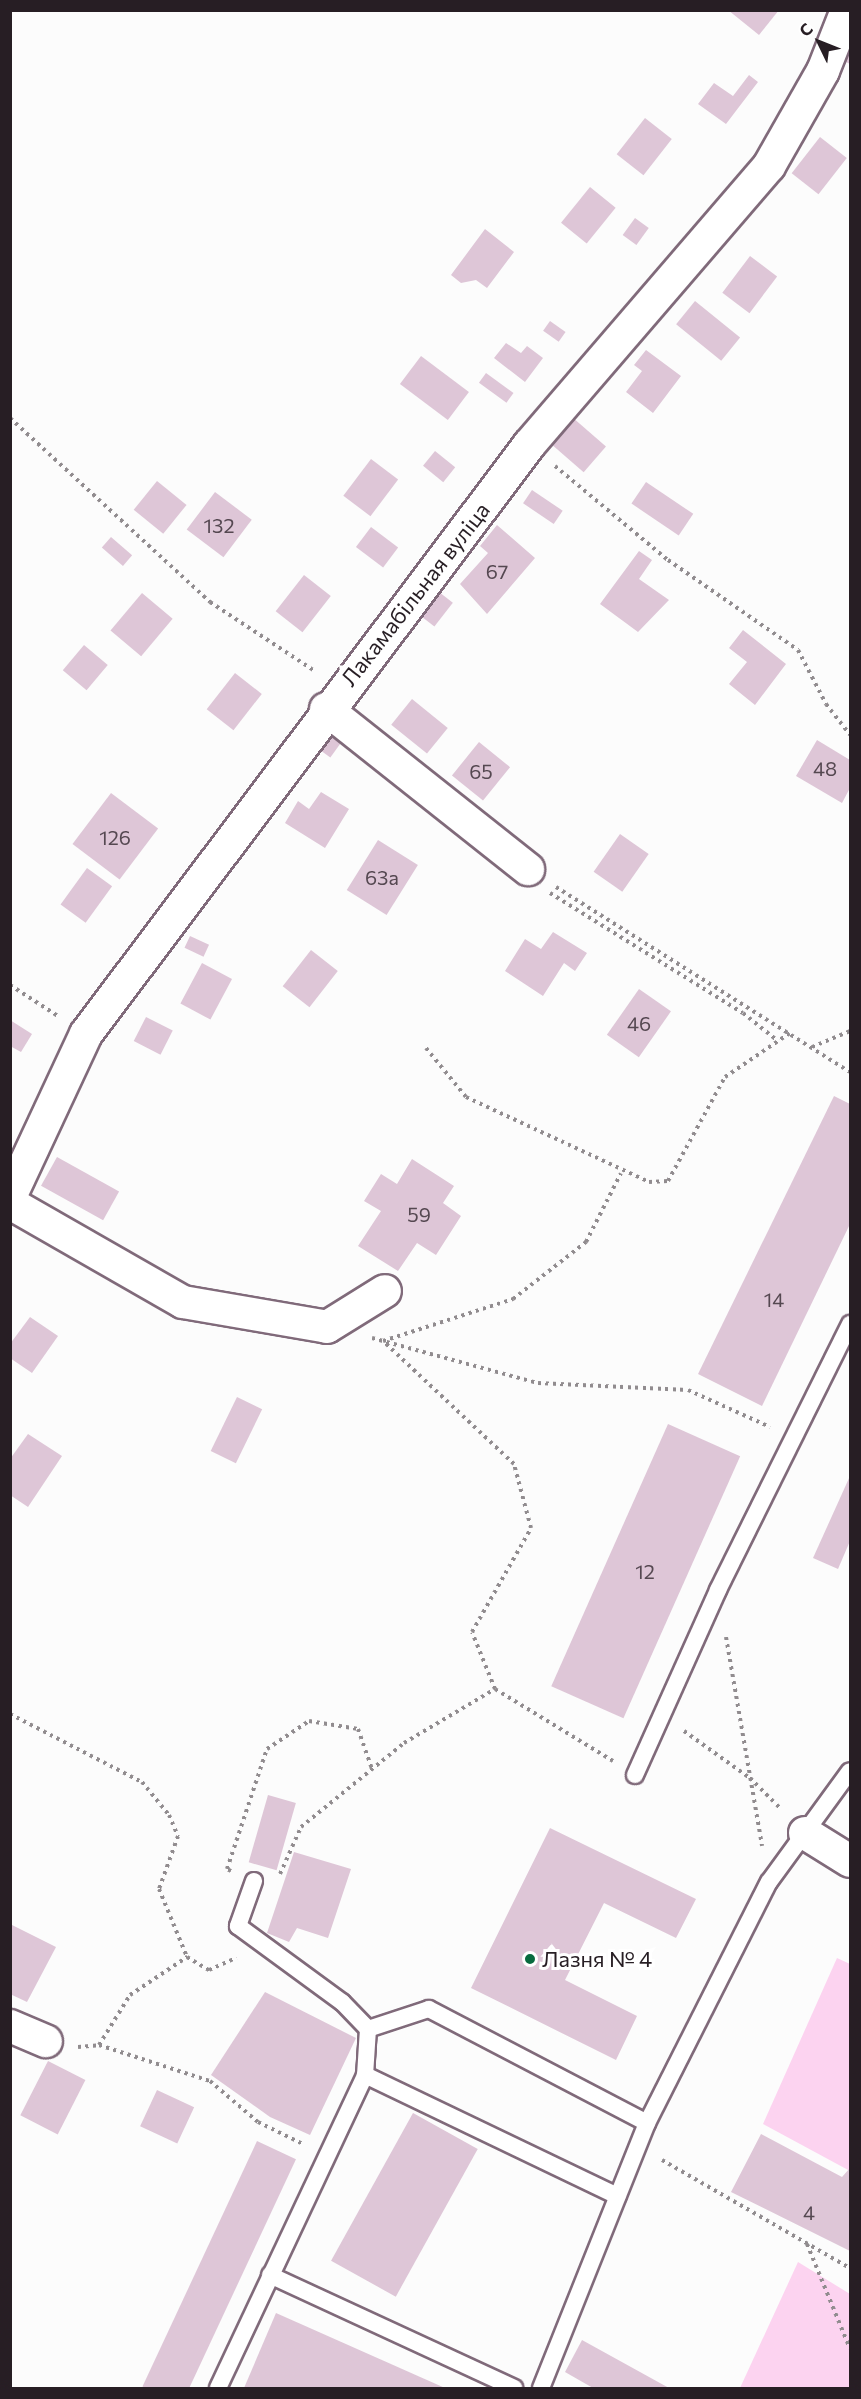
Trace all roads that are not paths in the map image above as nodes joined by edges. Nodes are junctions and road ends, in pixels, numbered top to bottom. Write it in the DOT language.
graph roads {
  1 [pos="847,10"];
  2 [pos="334,699"];
  3 [pos="528,869"];
  4 [pos="10,1197"];
  5 [pos="10,1203"];
  6 [pos="385,1291"];
  7 [pos="850,1324"];
  8 [pos="850,1771"];
  9 [pos="635,1775"];
  10 [pos="805,1833"];
  11 [pos="850,1861"];
  12 [pos="254,1881"];
  13 [pos="10,2026"];
  14 [pos="368,2029"];
  15 [pos="46,2041"];
  16 [pos="365,2075"];
  17 [pos="647,2123"];
  18 [pos="618,2196"];
  19 [pos="270,2275"];
  20 [pos="218,2388"];
  21 [pos="514,2388"];
  22 [pos="541,2388"];
  1 -- 2 [label="street, Лакамабільная вуліца"];
  2 -- 3 [label="street"];
  2 -- 4 [label="street, Лакамабільная вуліца"];
  5 -- 6 [label="street"];
  7 -- 9 [label="lane"];
  8 -- 10 [label="lane"];
  10 -- 11 [label="street"];
  10 -- 17 [label="lane"];
  12 -- 14 [label="lane"];
  13 -- 15 [label="street"];
  14 -- 16 [label="lane"];
  14 -- 17 [label="lane"];
  16 -- 18 [label="lane"];
  16 -- 19 [label="lane"];
  17 -- 18 [label="lane"];
  18 -- 22 [label="lane"];
  19 -- 20 [label="lane"];
  19 -- 21 [label="lane"];
}
